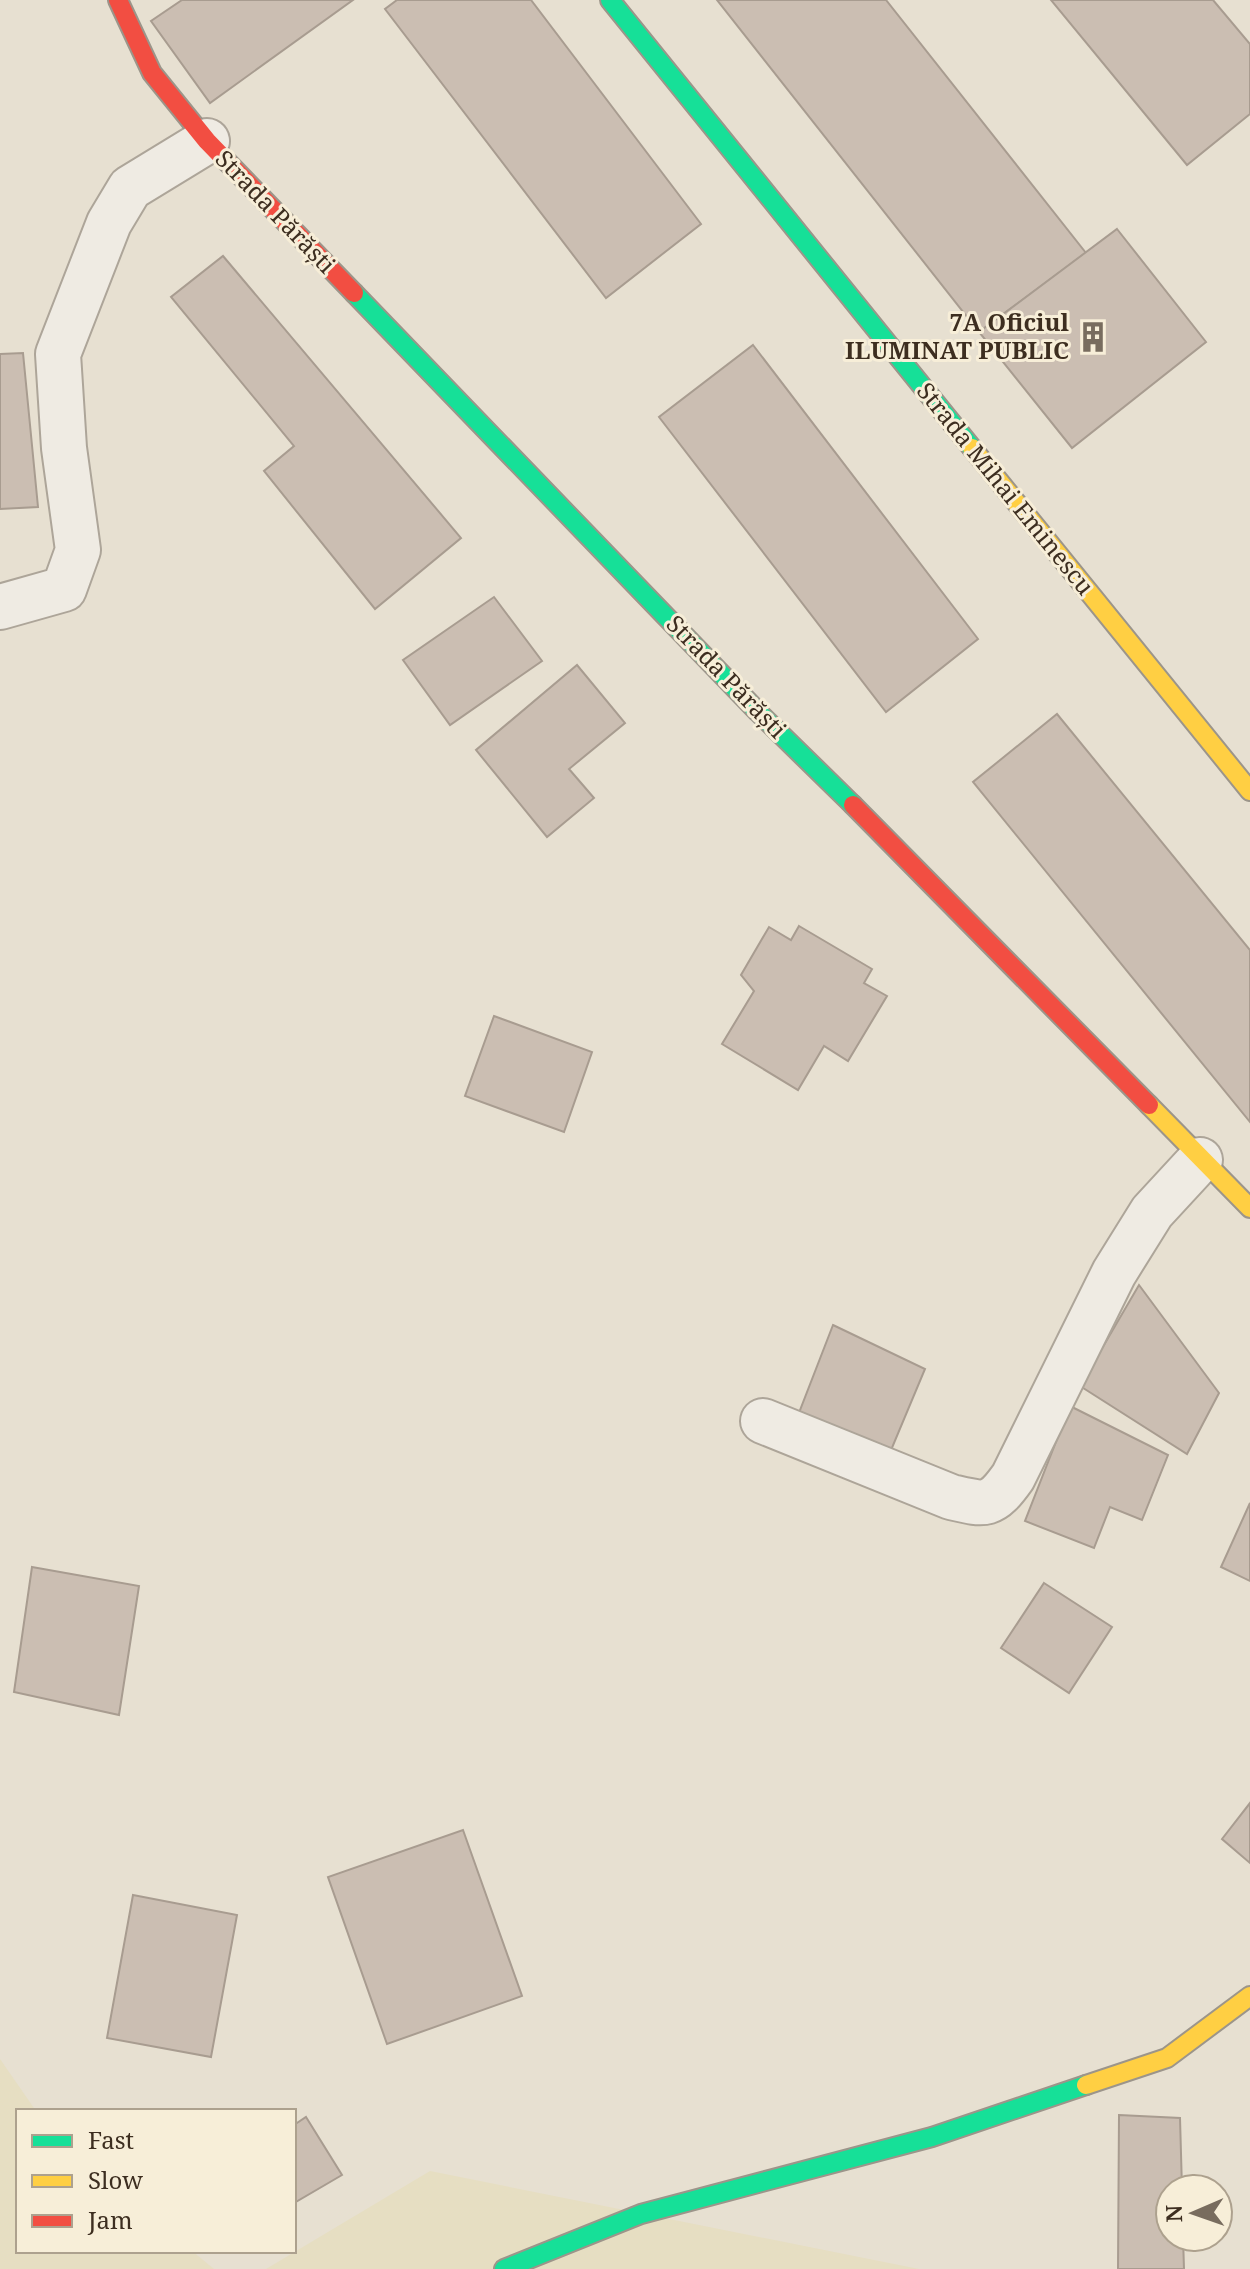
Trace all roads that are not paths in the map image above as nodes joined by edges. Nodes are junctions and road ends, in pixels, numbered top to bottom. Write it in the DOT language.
graph roads {
  1 [pos="118,0"];
  2 [pos="610,0"];
  3 [pos="207,141"];
  4 [pos="0,607"];
  5 [pos="1250,791"];
  6 [pos="1200,1160"];
  7 [pos="1250,1208"];
  8 [pos="763,1421"];
  9 [pos="1250,1996"];
  10 [pos="504,2269"];
  1 -- 3 [label="street, Strada Părăști"];
  2 -- 5 [label="street, Strada Mihai Eminescu"];
  3 -- 4 [label="street, Strada Părăști"];
  3 -- 6 [label="street, Strada Părăști"];
  6 -- 7 [label="street, Strada Părăști"];
  6 -- 8 [label="street"];
  9 -- 10 [label="street"];
}
